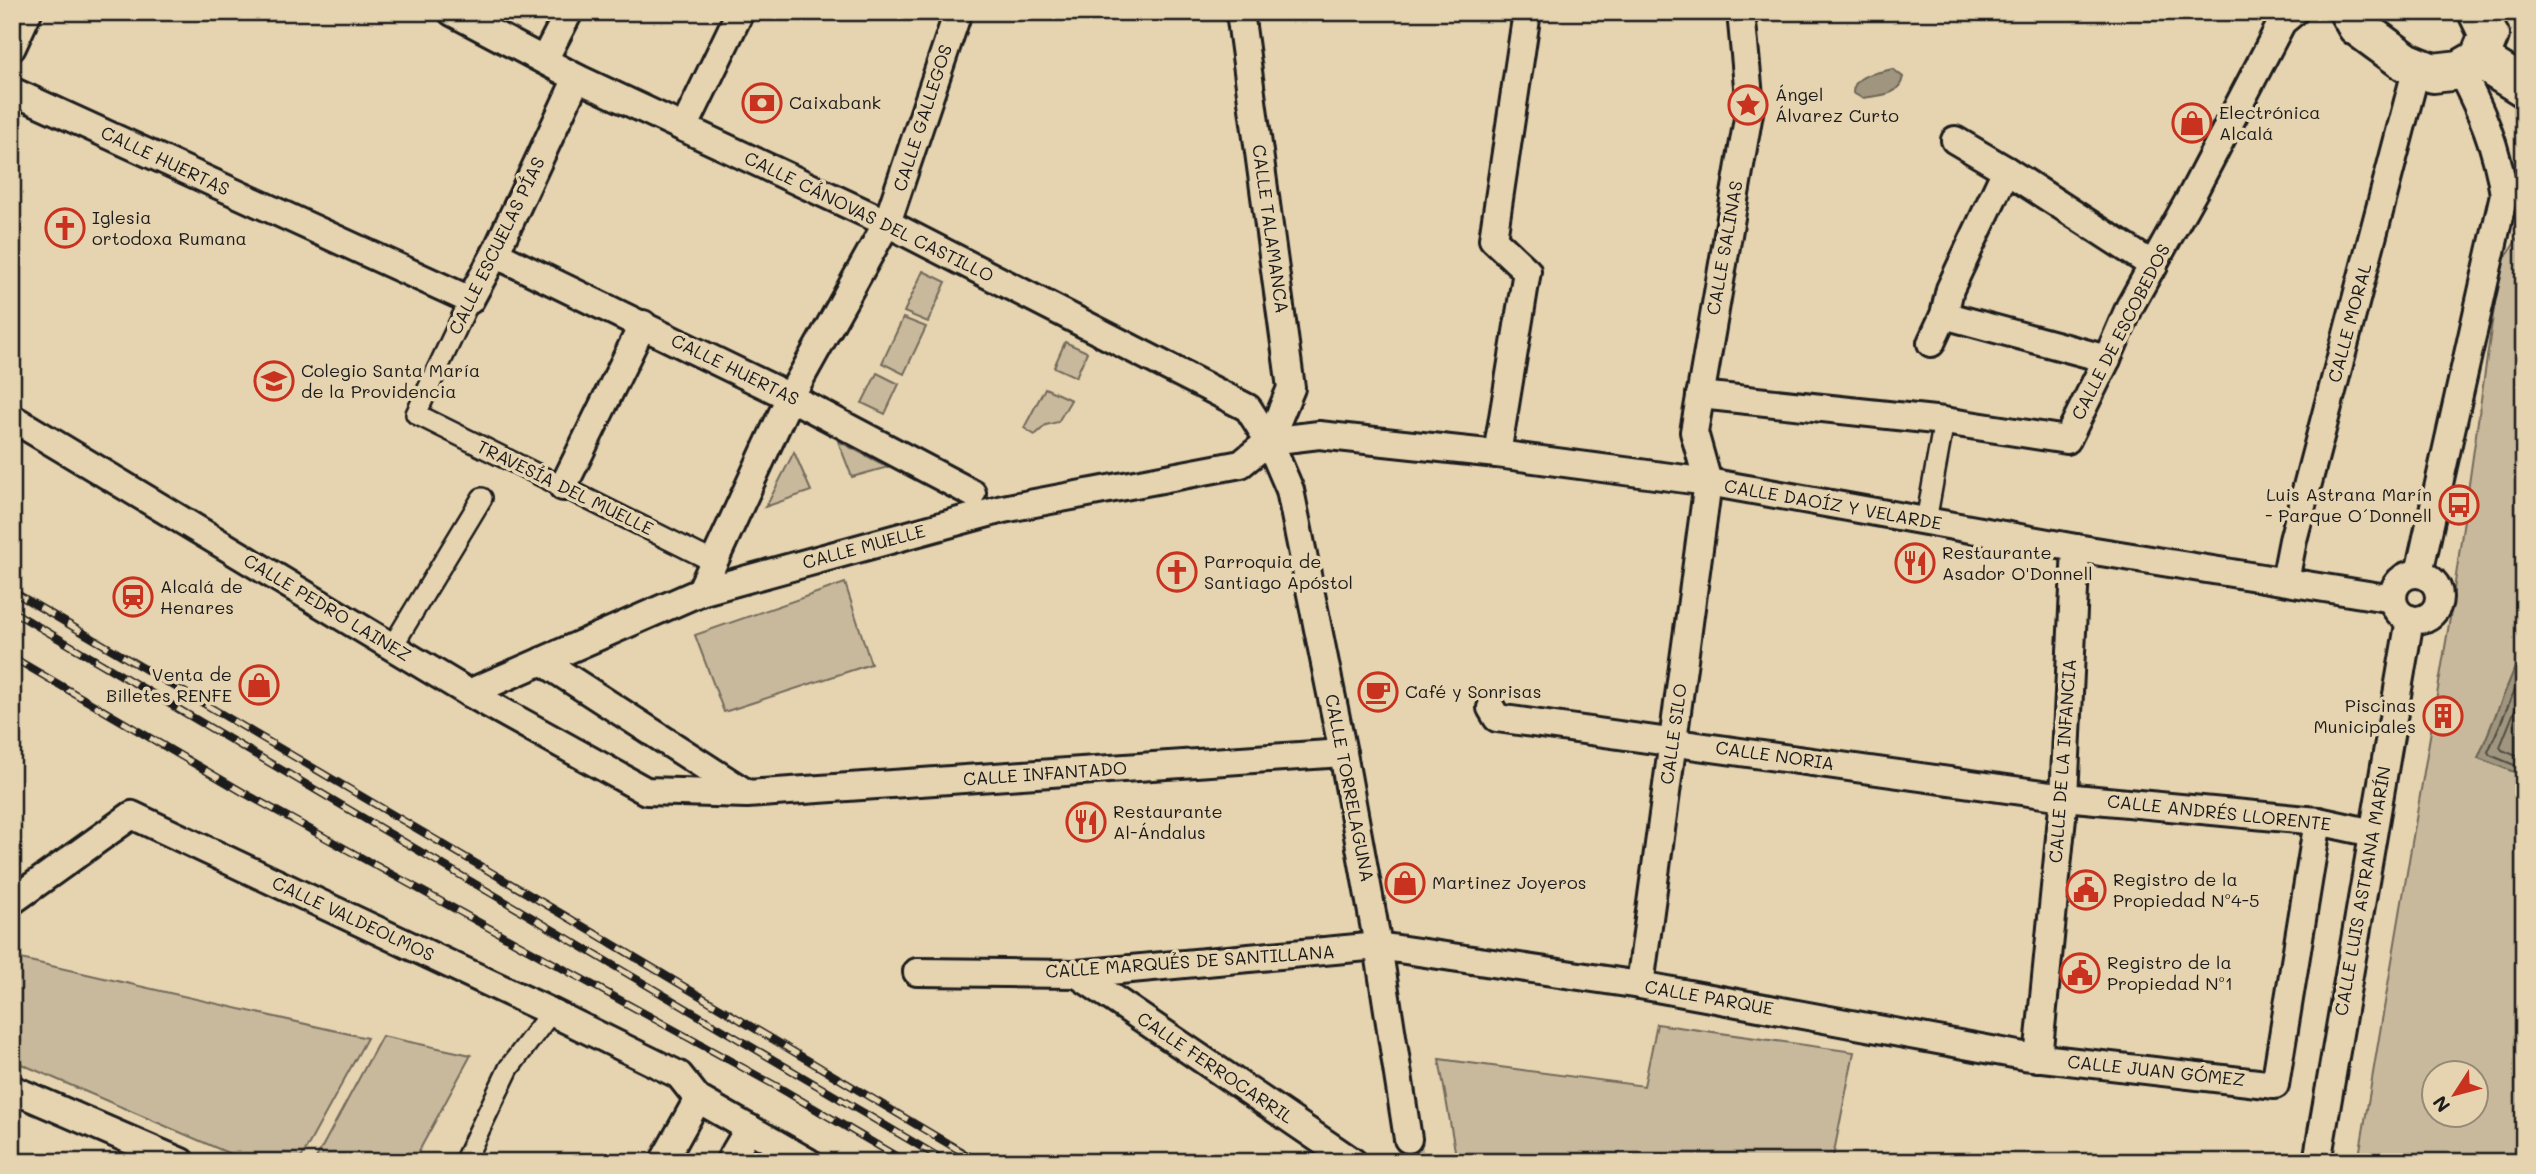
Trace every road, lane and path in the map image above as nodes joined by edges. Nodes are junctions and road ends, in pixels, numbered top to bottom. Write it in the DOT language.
graph roads {
  1 [pos="28,12"];
  2 [pos="452,12"];
  3 [pos="569,12"];
  4 [pos="740,12"];
  5 [pos="958,12"];
  6 [pos="1240,12"];
  7 [pos="1527,12"];
  8 [pos="1741,12"];
  9 [pos="2294,12"];
  10 [pos="2349,12"];
  11 [pos="2476,44"];
  12 [pos="12,47"];
  13 [pos="2524,57"];
  14 [pos="544,60"];
  15 [pos="2417,67"];
  16 [pos="577,78"];
  17 [pos="2524,87"];
  18 [pos="12,91"];
  19 [pos="684,128"];
  20 [pos="1955,140"];
  21 [pos="2006,170"];
  22 [pos="2514,188"];
  23 [pos="887,223"];
  24 [pos="495,254"];
  25 [pos="2154,266"];
  26 [pos="470,300"];
  27 [pos="1944,314"];
  28 [pos="643,324"];
  29 [pos="1931,343"];
  30 [pos="2107,359"];
  31 [pos="1700,395"];
  32 [pos="790,397"];
  33 [pos="416,414"];
  34 [pos="12,418"];
  35 [pos="1944,421"];
  36 [pos="1269,441"];
  37 [pos="1497,454"];
  38 [pos="1708,482"];
  39 [pos="563,487"];
  40 [pos="972,493"];
  41 [pos="482,498"];
  42 [pos="1926,521"];
  43 [pos="2076,548"];
  44 [pos="714,562"];
  45 [pos="2419,573"];
  46 [pos="2285,580"];
  47 [pos="700,592"];
  48 [pos="2401,609"];
  49 [pos="392,647"];
  50 [pos="542,662"];
  51 [pos="469,693"];
  52 [pos="1491,708"];
  53 [pos="1673,742"];
  54 [pos="1343,752"];
  55 [pos="646,791"];
  56 [pos="747,794"];
  57 [pos="2064,797"];
  58 [pos="2318,821"];
  59 [pos="2373,833"];
  60 [pos="12,901"];
  61 [pos="1378,946"];
  62 [pos="917,972"];
  63 [pos="1077,974"];
  64 [pos="1640,985"];
  65 [pos="551,1012"];
  66 [pos="2038,1058"];
  67 [pos="12,1089"];
  68 [pos="698,1099"];
  69 [pos="750,1128"];
  70 [pos="1408,1139"];
  71 [pos="181,1162"];
  72 [pos="464,1162"];
  73 [pos="663,1162"];
  74 [pos="729,1162"];
  75 [pos="808,1162"];
  76 [pos="1353,1162"];
  77 [pos="2317,1162"];
  1 -- 12 [label="street"];
  2 -- 14 [label="street, CALLE CÁNOVAS DEL CASTILLO"];
  3 -- 14 [label="street"];
  4 -- 19 [label="street"];
  5 -- 23 [label="street, CALLE GALLEGOS"];
  6 -- 36 [label="street, CALLE TALAMANCA"];
  7 -- 37 [label="street"];
  8 -- 31 [label="street, CALLE SALINAS"];
  9 -- 25 [label="street, CALLE DE ESCOBEDOS"];
  10 -- 15 [label="main road"];
  11 -- 13 [label="main road"];
  11 -- 15 [label="main road"];
  11 -- 17 [label="main road"];
  11 -- 22 [label="street"];
  14 -- 16 [label="street, CALLE CÁNOVAS DEL CASTILLO"];
  15 -- 46 [label="street, CALLE MORAL"];
  16 -- 19 [label="street, CALLE CÁNOVAS DEL CASTILLO"];
  16 -- 24 [label="street, CALLE ESCUELAS PÍAS"];
  18 -- 26 [label="street, CALLE HUERTAS"];
  19 -- 23 [label="street, CALLE CÁNOVAS DEL CASTILLO"];
  20 -- 21 [label="street"];
  21 -- 25 [label="street"];
  21 -- 27 [label="street"];
  22 -- 45 [label="street"];
  23 -- 32 [label="street, CALLE GALLEGOS"];
  23 -- 36 [label="street, CALLE CÁNOVAS DEL CASTILLO"];
  24 -- 26 [label="street, CALLE ESCUELAS PÍAS"];
  24 -- 28 [label="street, CALLE HUERTAS"];
  25 -- 30 [label="street, CALLE DE ESCOBEDOS"];
  26 -- 33 [label="street, CALLE ESCUELAS PÍAS"];
  27 -- 29 [label="street"];
  27 -- 30 [label="street"];
  28 -- 32 [label="street, CALLE HUERTAS"];
  28 -- 39 [label="street"];
  30 -- 35 [label="street, CALLE DE ESCOBEDOS"];
  31 -- 35 [label="street, CALLE DE ESCOBEDOS"];
  31 -- 38 [label="street, CALLE SALINAS"];
  32 -- 40 [label="street, CALLE HUERTAS"];
  32 -- 44 [label="street, CALLE GALLEGOS"];
  33 -- 39 [label="street, TRAVESÍA DEL MUELLE"];
  34 -- 49 [label="street, CALLE PEDRO LAINEZ"];
  35 -- 42 [label="street"];
  36 -- 37 [label="street, CALLE DAOÍZ Y VELARDE"];
  36 -- 47 [label="street, CALLE MUELLE"];
  36 -- 54 [label="street, CALLE TORRELAGUNA"];
  37 -- 38 [label="street, CALLE DAOÍZ Y VELARDE"];
  38 -- 42 [label="street, CALLE DAOÍZ Y VELARDE"];
  38 -- 53 [label="street, CALLE SILO"];
  39 -- 44 [label="street, TRAVESÍA DEL MUELLE"];
  41 -- 49 [label="street"];
  42 -- 43 [label="street, CALLE DAOÍZ Y VELARDE"];
  43 -- 46 [label="street, CALLE DAOÍZ Y VELARDE"];
  43 -- 57 [label="street, CALLE DE LA INFANCIA"];
  44 -- 47 [label="street, CALLE GALLEGOS"];
  45 -- 48 [label="street"];
  45 -- 48 [label="street"];
  46 -- 48 [label="street, CALLE DAOÍZ Y VELARDE"];
  47 -- 50 [label="street, CALLE MUELLE"];
  48 -- 59 [label="street, CALLE LUIS ASTRANA MARÍN"];
  49 -- 51 [label="street, CALLE PEDRO LAINEZ"];
  50 -- 51 [label="street, CALLE MUELLE"];
  50 -- 56 [label="street"];
  51 -- 55 [label="street, CALLE PEDRO LAINEZ"];
  52 -- 53 [label="street, CALLE NORIA"];
  53 -- 57 [label="street, CALLE NORIA"];
  53 -- 64 [label="street, CALLE SILO"];
  54 -- 56 [label="street, CALLE INFANTADO"];
  54 -- 61 [label="street, CALLE TORRELAGUNA"];
  55 -- 56 [label="street, CALLE INFANTADO"];
  57 -- 58 [label="street, CALLE ANDRÉS LLORENTE"];
  57 -- 66 [label="street, CALLE DE LA INFANCIA"];
  58 -- 59 [label="street, CALLE ANDRÉS LLORENTE"];
  58 -- 66 [label="street, CALLE JUAN GÓMEZ"];
  59 -- 77 [label="street, CALLE LUIS ASTRANA MARÍN"];
  60 -- 65 [label="street, CALLE VALDEOLMOS"];
  61 -- 63 [label="street, CALLE MARQUÉS DE SANTILLANA"];
  61 -- 64 [label="street, CALLE PARQUE"];
  61 -- 70 [label="street, CALLE TORRELAGUNA"];
  62 -- 63 [label="street, CALLE MARQUÉS DE SANTILLANA"];
  63 -- 76 [label="street, CALLE FERROCARRIL"];
  64 -- 66 [label="street, CALLE PARQUE"];
  65 -- 68 [label="street, CALLE VALDEOLMOS"];
  65 -- 72 [label="street"];
  67 -- 71 [label="street"];
  68 -- 69 [label="street, CALLE VALDEOLMOS"];
  68 -- 73 [label="street"];
  69 -- 74 [label="street"];
  69 -- 75 [label="street, CALLE VALDEOLMOS"];
}
